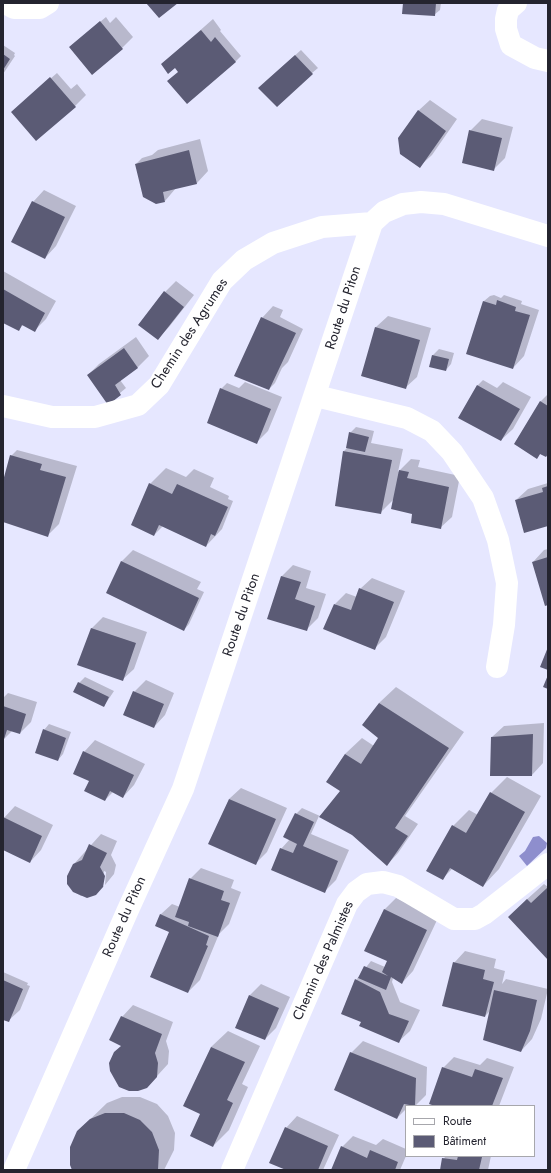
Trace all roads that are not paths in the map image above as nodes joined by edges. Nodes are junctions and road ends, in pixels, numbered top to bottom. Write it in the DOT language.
graph roads {
  1 [pos="5,3"];
  2 [pos="48,3"];
  3 [pos="508,5"];
  4 [pos="548,61"];
  5 [pos="372,223"];
  6 [pos="548,236"];
  7 [pos="316,396"];
  8 [pos="3,406"];
  9 [pos="497,668"];
  10 [pos="548,864"];
  11 [pos="14,1170"];
  12 [pos="232,1170"];
  1 -- 2 [label="street"];
  3 -- 4 [label="street"];
  5 -- 6 [label="street"];
  5 -- 7 [label="street, Route du Piton"];
  5 -- 8 [label="street, Chemin des Agrumes"];
  7 -- 9 [label="street"];
  7 -- 11 [label="street, Route du Piton"];
  10 -- 12 [label="street, Chemin des Palmistes"];
}
